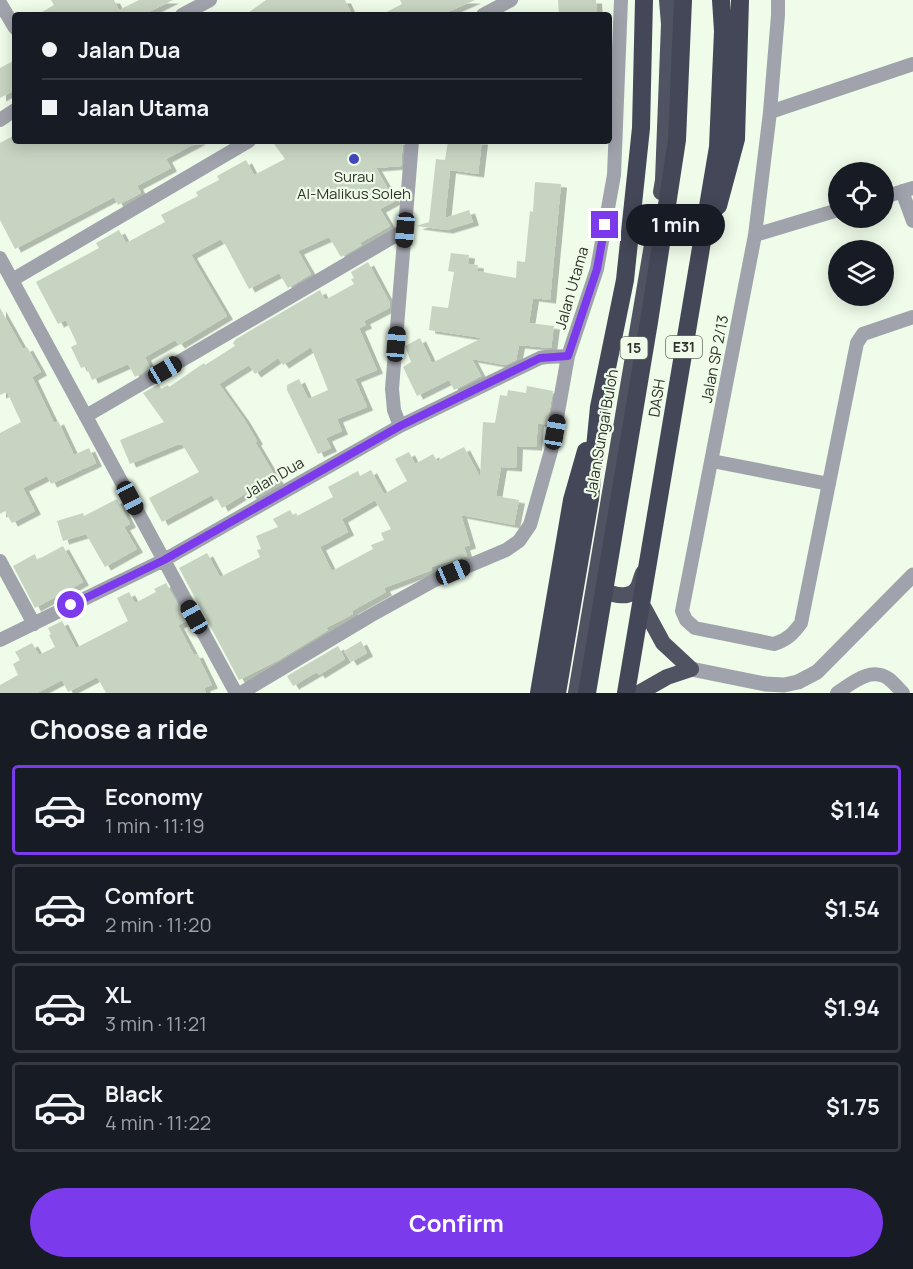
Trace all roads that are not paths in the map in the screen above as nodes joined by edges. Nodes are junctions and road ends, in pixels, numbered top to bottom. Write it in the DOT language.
graph roads {
  1 [pos="210,0"];
  2 [pos="511,0"];
  3 [pos="621,0"];
  4 [pos="644,0"];
  5 [pos="667,0"];
  6 [pos="683,0"];
  7 [pos="721,0"];
  8 [pos="740,0"];
  9 [pos="778,0"];
  10 [pos="0,3"];
  11 [pos="188,12"];
  12 [pos="489,12"];
  13 [pos="12,23"];
  14 [pos="913,64"];
  15 [pos="770,112"];
  16 [pos="244,144"];
  17 [pos="412,144"];
  18 [pos="908,190"];
  19 [pos="828,213"];
  20 [pos="913,220"];
  21 [pos="405,230"];
  22 [pos="755,235"];
  23 [pos="0,258"];
  24 [pos="12,280"];
  25 [pos="693,295"];
  26 [pos="913,317"];
  27 [pos="568,356"];
  28 [pos="599,407"];
  29 [pos="86,416"];
  30 [pos="400,426"];
  31 [pos="712,461"];
  32 [pos="829,484"];
  33 [pos="656,535"];
  34 [pos="164,560"];
  35 [pos="0,561"];
  36 [pos="913,575"];
  37 [pos="595,577"];
  38 [pos="644,608"];
  39 [pos="34,624"];
  40 [pos="0,640"];
  41 [pos="691,669"];
  42 [pos="236,693"];
  43 [pos="241,693"];
  44 [pos="539,693"];
  45 [pos="557,693"];
  46 [pos="576,693"];
  47 [pos="587,693"];
  48 [pos="626,693"];
  49 [pos="631,693"];
  50 [pos="639,693"];
  51 [pos="837,693"];
  52 [pos="903,693"];
  1 -- 11 [label="street"];
  2 -- 12 [label="street"];
  3 -- 27 [label="street, Jalan Utama"];
  4 -- 28 [label="highway"];
  5 -- 37 [label="highway, Jalan Sungai Buloh / 15"];
  6 -- 47 [label="highway, DASH / E31, bridge"];
  7 -- 25 [label="highway, DASH / E31, bridge"];
  7 -- 33 [label="highway"];
  8 -- 25 [label="highway, bridge"];
  9 -- 15 [label="street, Jalan SP 2/13"];
  10 -- 13 [label="street"];
  14 -- 15 [label="street"];
  15 -- 22 [label="street, Jalan SP 2/13"];
  16 -- 24 [label="street"];
  17 -- 21 [label="street"];
  18 -- 20 [label="street"];
  19 -- 22 [label="street"];
  21 -- 29 [label="street"];
  21 -- 30 [label="street"];
  22 -- 31 [label="street, Jalan SP 2/13"];
  23 -- 24 [label="street"];
  24 -- 29 [label="street"];
  25 -- 48 [label="highway, DASH / E31, bridge"];
  26 -- 32 [label="street"];
  27 -- 30 [label="street, Jalan Dua"];
  27 -- 43 [label="street, Jalan Utama"];
  28 -- 44 [label="highway"];
  28 -- 45 [label="highway"];
  29 -- 34 [label="street"];
  30 -- 34 [label="street, Jalan Dua"];
  31 -- 32 [label="street"];
  31 -- 32 [label="street, Jalan SP 2/13"];
  33 -- 37 [label="highway"];
  33 -- 38 [label="highway"];
  34 -- 39 [label="street, Jalan Dua"];
  34 -- 42 [label="street"];
  35 -- 39 [label="street"];
  36 -- 41 [label="street"];
  37 -- 46 [label="highway, Jalan Sungai Buloh / 15"];
  38 -- 41 [label="highway"];
  38 -- 49 [label="highway"];
  39 -- 40 [label="street, Jalan Dua"];
  41 -- 50 [label="highway"];
  51 -- 52 [label="street"];
}
